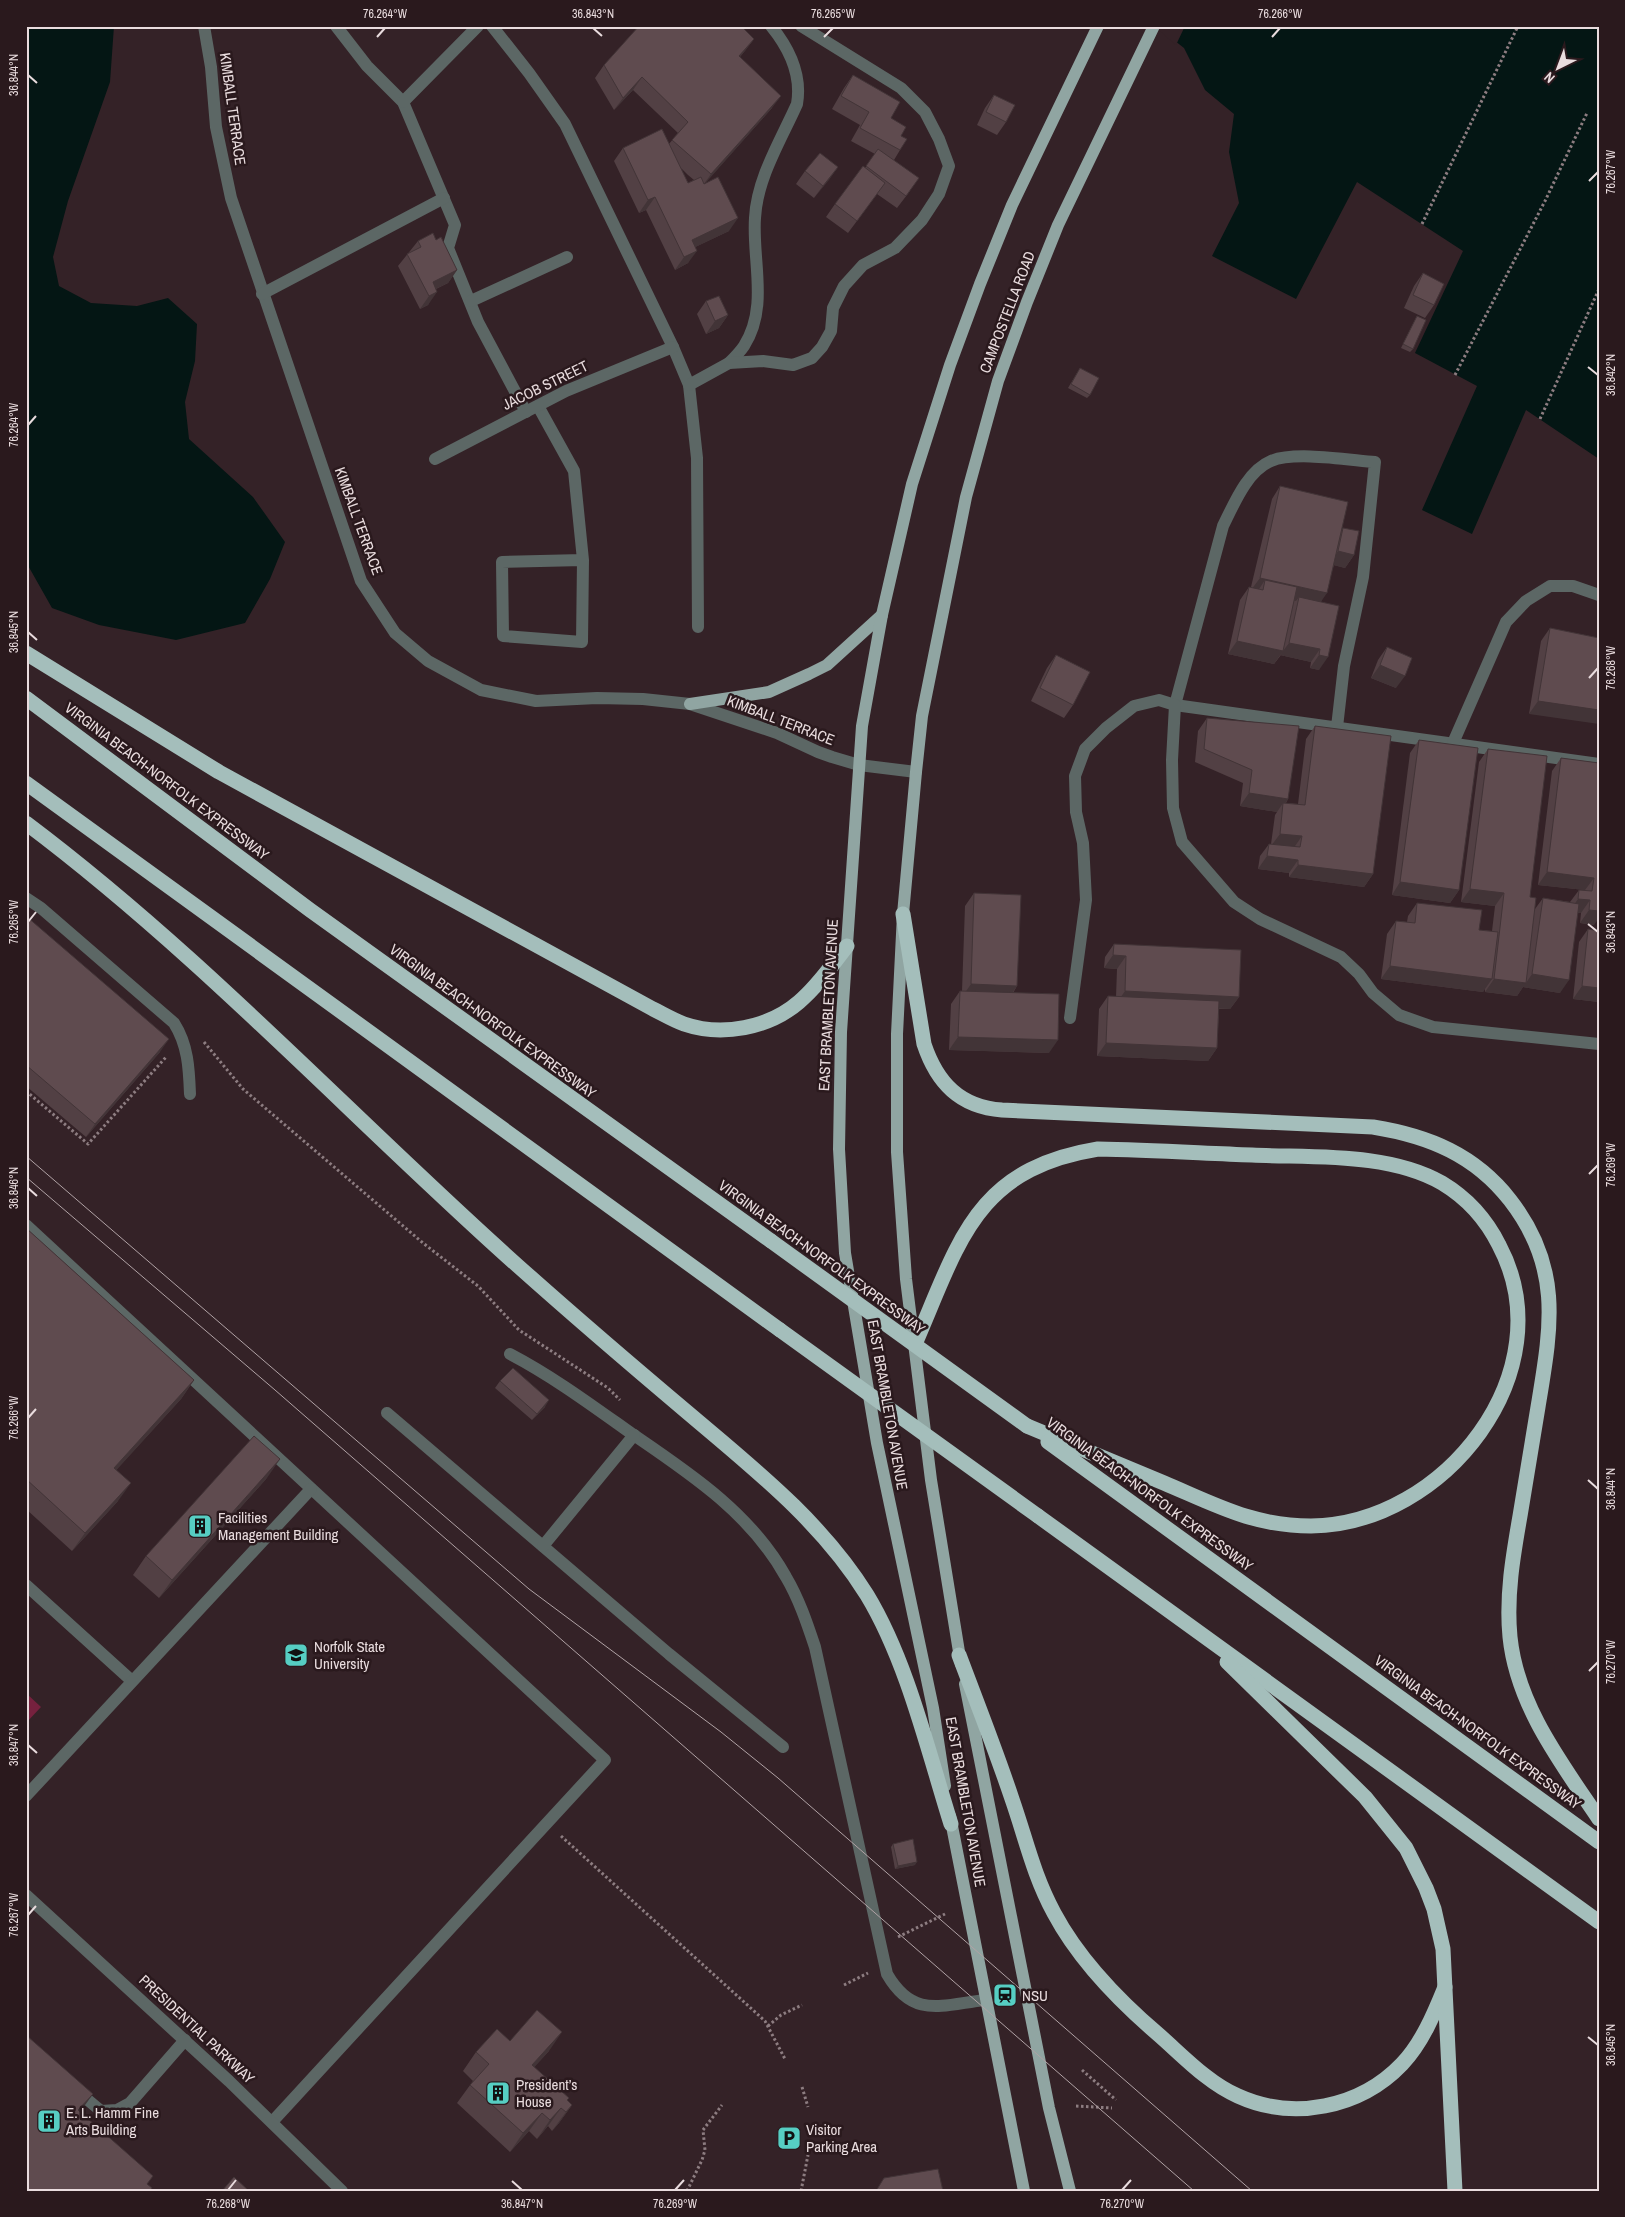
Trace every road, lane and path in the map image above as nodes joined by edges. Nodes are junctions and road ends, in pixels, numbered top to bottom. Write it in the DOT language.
graph roads {
  1 [pos="204,26"];
  2 [pos="336,26"];
  3 [pos="478,26"];
  4 [pos="492,26"];
  5 [pos="771,26"];
  6 [pos="802,26"];
  7 [pos="1098,26"];
  8 [pos="1154,26"];
  9 [pos="1518,26"];
  10 [pos="403,102"];
  11 [pos="1587,114"];
  12 [pos="444,198"];
  13 [pos="1422,224"];
  14 [pos="567,257"];
  15 [pos="1599,289"];
  16 [pos="262,294"];
  17 [pos="471,301"];
  18 [pos="673,347"];
  19 [pos="729,363"];
  20 [pos="1455,375"];
  21 [pos="689,385"];
  22 [pos="538,406"];
  23 [pos="526,412"];
  24 [pos="1540,419"];
  25 [pos="435,459"];
  26 [pos="583,560"];
  27 [pos="1599,595"];
  28 [pos="882,615"];
  29 [pos="939,626"];
  30 [pos="698,627"];
  31 [pos="26,653"];
  32 [pos="26,698"];
  33 [pos="690,704"];
  34 [pos="1175,705"];
  35 [pos="1337,727"];
  36 [pos="1453,744"];
  37 [pos="1599,764"];
  38 [pos="859,765"];
  39 [pos="916,772"];
  40 [pos="26,783"];
  41 [pos="26,823"];
  42 [pos="26,898"];
  43 [pos="902,914"];
  44 [pos="847,946"];
  45 [pos="1070,1018"];
  46 [pos="201,1037"];
  47 [pos="1599,1044"];
  48 [pos="167,1051"];
  49 [pos="26,1091"];
  50 [pos="190,1094"];
  51 [pos="26,1225"];
  52 [pos="915,1344"];
  53 [pos="510,1354"];
  54 [pos="624,1406"];
  55 [pos="387,1413"];
  56 [pos="1027,1426"];
  57 [pos="634,1435"];
  58 [pos="311,1489"];
  59 [pos="543,1546"];
  60 [pos="26,1585"];
  61 [pos="1189,1625"];
  62 [pos="959,1655"];
  63 [pos="132,1681"];
  64 [pos="783,1747"];
  65 [pos="26,1796"];
  66 [pos="1599,1819"];
  67 [pos="951,1824"];
  68 [pos="561,1836"];
  69 [pos="1599,1842"];
  70 [pos="26,1895"];
  71 [pos="945,1914"];
  72 [pos="1599,1922"];
  73 [pos="894,1940"];
  74 [pos="865,1966"];
  75 [pos="844,1985"];
  76 [pos="1445,1987"];
  77 [pos="985,2000"];
  78 [pos="802,2005"];
  79 [pos="768,2026"];
  80 [pos="185,2040"];
  81 [pos="785,2059"];
  82 [pos="1082,2070"];
  83 [pos="68,2083"];
  84 [pos="802,2087"];
  85 [pos="1116,2100"];
  86 [pos="722,2105"];
  87 [pos="1076,2106"];
  88 [pos="808,2107"];
  89 [pos="1112,2108"];
  90 [pos="272,2122"];
  91 [pos="808,2155"];
  92 [pos="342,2191"];
  93 [pos="687,2191"];
  94 [pos="801,2191"];
  95 [pos="1024,2191"];
  96 [pos="1070,2191"];
  97 [pos="1455,2191"];
  1 -- 16 [label="street, KIMBALL TERRACE"];
  2 -- 10 [label="street"];
  3 -- 10 [label="street"];
  4 -- 18 [label="street"];
  5 -- 19 [label="street"];
  6 -- 19 [label="street"];
  7 -- 28 [label="main road"];
  8 -- 29 [label="main road, CAMPOSTELLA ROAD"];
  9 -- 13 [label="path"];
  10 -- 12 [label="street"];
  11 -- 20 [label="path"];
  12 -- 16 [label="street"];
  12 -- 17 [label="street"];
  14 -- 17 [label="street"];
  15 -- 24 [label="path"];
  16 -- 33 [label="street, KIMBALL TERRACE"];
  17 -- 23 [label="street"];
  18 -- 21 [label="street"];
  18 -- 22 [label="street, JACOB STREET"];
  19 -- 21 [label="street"];
  21 -- 30 [label="street"];
  22 -- 23 [label="street, JACOB STREET"];
  22 -- 26 [label="street"];
  23 -- 25 [label="street, JACOB STREET"];
  26 -- 26 [label="street"];
  27 -- 36 [label="street"];
  28 -- 33 [label="main road"];
  28 -- 38 [label="main road, EAST BRAMBLETON AVENUE"];
  29 -- 39 [label="main road, EAST BRAMBLETON AVENUE"];
  31 -- 44 [label="highway"];
  32 -- 56 [label="highway, VIRGINIA BEACH-NORFOLK EXPRESSWAY, bridge"];
  33 -- 38 [label="street, KIMBALL TERRACE"];
  34 -- 35 [label="street"];
  34 -- 35 [label="street"];
  34 -- 45 [label="street"];
  34 -- 47 [label="street"];
  35 -- 36 [label="street"];
  36 -- 37 [label="street"];
  38 -- 39 [label="street, KIMBALL TERRACE"];
  38 -- 44 [label="main road, EAST BRAMBLETON AVENUE"];
  39 -- 43 [label="main road, EAST BRAMBLETON AVENUE"];
  40 -- 61 [label="highway, bridge"];
  41 -- 67 [label="highway"];
  42 -- 50 [label="street"];
  43 -- 52 [label="main road, EAST BRAMBLETON AVENUE"];
  43 -- 66 [label="highway"];
  44 -- 67 [label="main road, EAST BRAMBLETON AVENUE"];
  46 -- 54 [label="path"];
  48 -- 49 [label="path"];
  51 -- 58 [label="street"];
  52 -- 56 [label="highway"];
  52 -- 62 [label="main road, EAST BRAMBLETON AVENUE"];
  53 -- 57 [label="street"];
  55 -- 59 [label="street"];
  56 -- 69 [label="highway, VIRGINIA BEACH-NORFOLK EXPRESSWAY"];
  57 -- 59 [label="street"];
  57 -- 77 [label="street"];
  58 -- 63 [label="street"];
  58 -- 90 [label="street"];
  59 -- 64 [label="street"];
  60 -- 63 [label="street"];
  61 -- 72 [label="highway"];
  61 -- 76 [label="highway"];
  62 -- 76 [label="highway"];
  62 -- 96 [label="main road, EAST BRAMBLETON AVENUE"];
  63 -- 65 [label="street"];
  67 -- 77 [label="main road, EAST BRAMBLETON AVENUE"];
  68 -- 79 [label="path"];
  70 -- 80 [label="street, PRESIDENTIAL PARKWAY"];
  71 -- 73 [label="path"];
  74 -- 75 [label="path"];
  76 -- 97 [label="highway"];
  77 -- 95 [label="main road, EAST BRAMBLETON AVENUE"];
  78 -- 79 [label="path"];
  79 -- 81 [label="path"];
  80 -- 83 [label="street"];
  80 -- 90 [label="street, PRESIDENTIAL PARKWAY"];
  82 -- 85 [label="path"];
  84 -- 88 [label="path"];
  86 -- 93 [label="path"];
  87 -- 89 [label="path"];
  90 -- 92 [label="street, PRESIDENTIAL PARKWAY"];
  91 -- 94 [label="path"];
}
